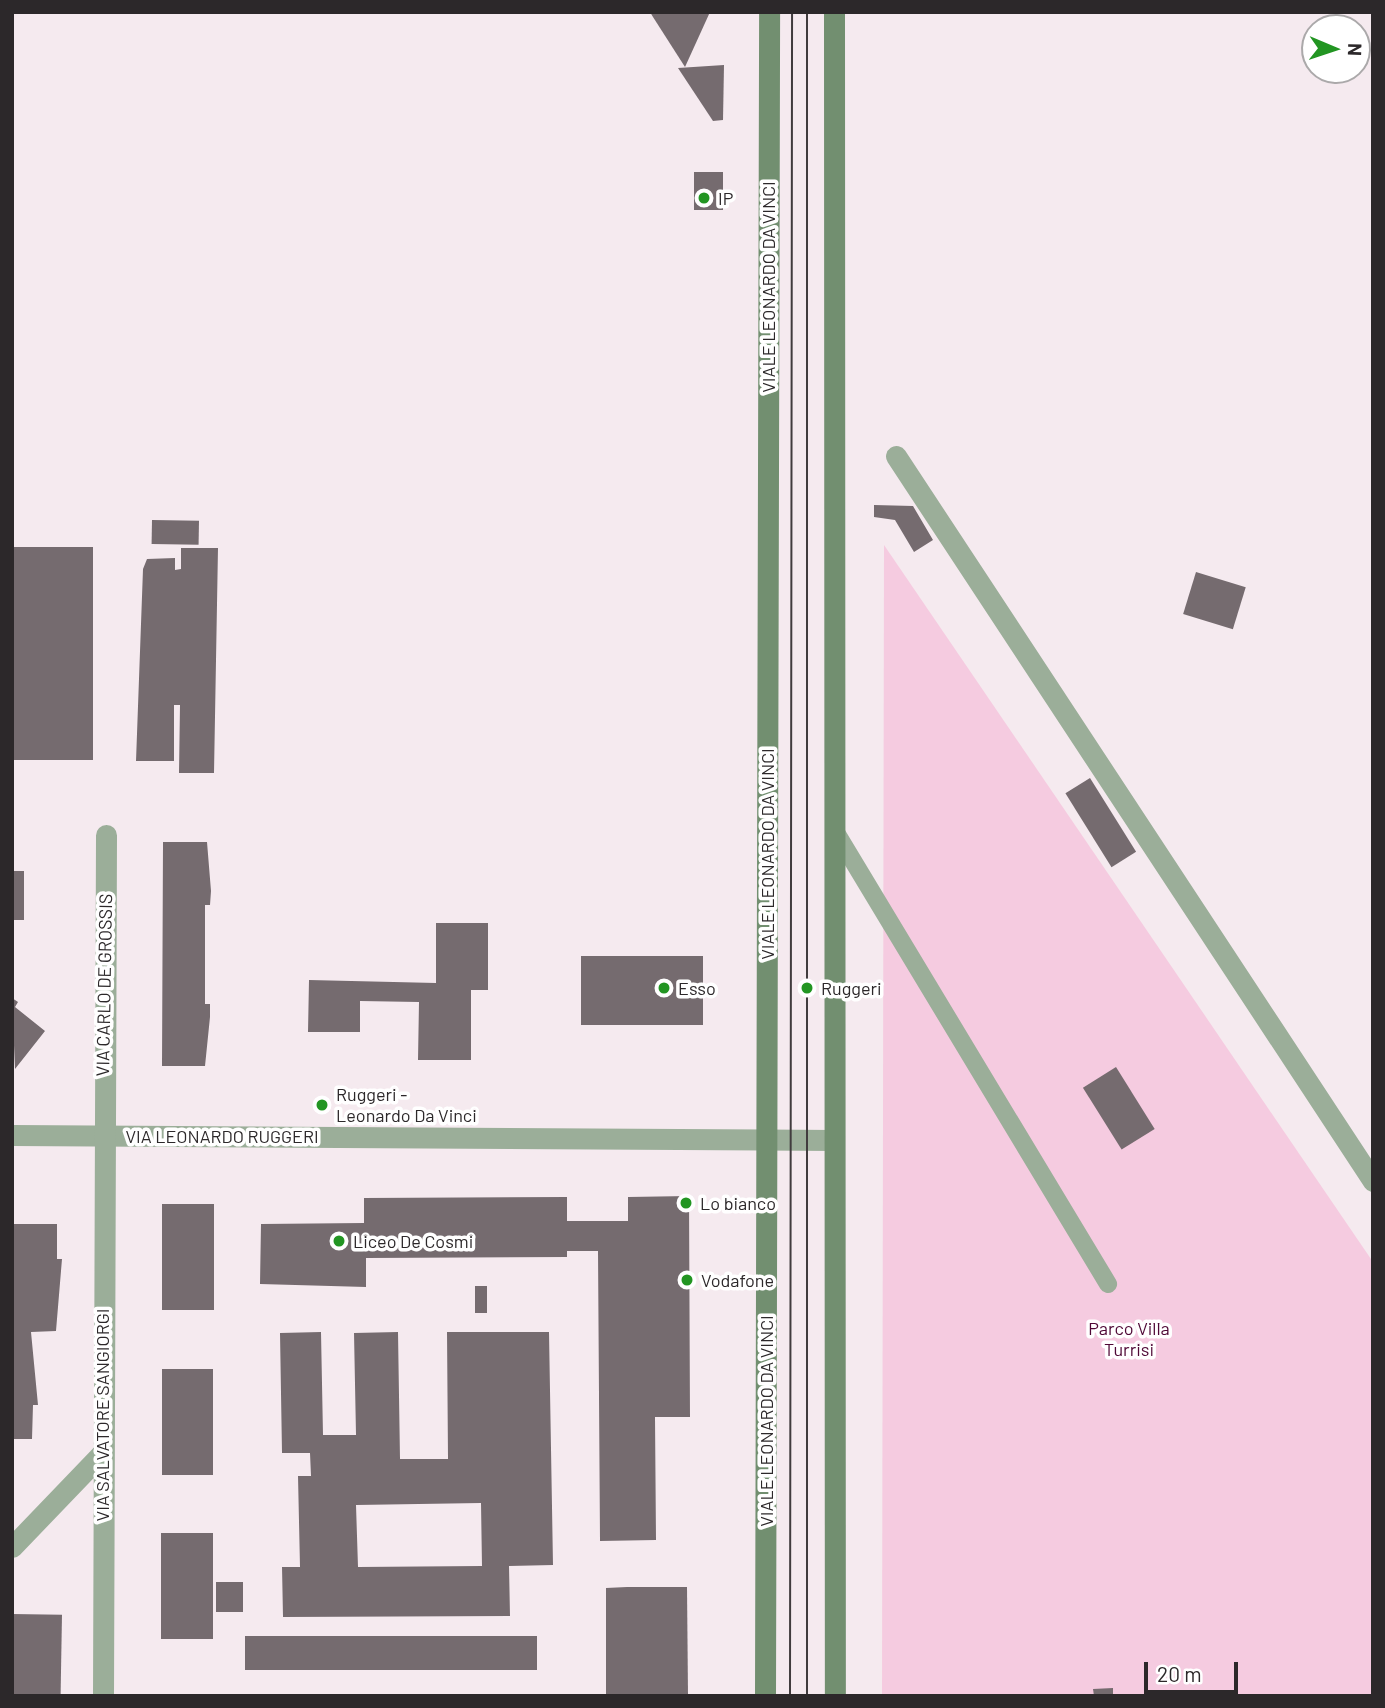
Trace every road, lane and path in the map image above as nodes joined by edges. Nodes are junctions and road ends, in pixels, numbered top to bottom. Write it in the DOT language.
graph roads {
  1 [pos="769,12"];
  2 [pos="834,12"];
  3 [pos="896,456"];
  4 [pos="834,828"];
  5 [pos="106,835"];
  6 [pos="12,1135"];
  7 [pos="102,1135"];
  8 [pos="767,1139"];
  9 [pos="834,1140"];
  10 [pos="1373,1181"];
  11 [pos="1108,1284"];
  12 [pos="102,1453"];
  13 [pos="12,1547"];
  14 [pos="103,1696"];
  15 [pos="765,1696"];
  16 [pos="835,1696"];
  1 -- 8 [label="street, VIALE LEONARDO DA VINCI"];
  2 -- 4 [label="street"];
  3 -- 10 [label="street"];
  4 -- 9 [label="street"];
  4 -- 11 [label="lane"];
  5 -- 7 [label="street, VIA CARLO DE GROSSIS"];
  6 -- 7 [label="street, VIA LEONARDO RUGGERI"];
  7 -- 8 [label="street, VIA LEONARDO RUGGERI"];
  7 -- 12 [label="street, VIA SALVATORE SANGIORGI"];
  8 -- 9 [label="street, VIA LEONARDO RUGGERI"];
  8 -- 15 [label="street, VIALE LEONARDO DA VINCI"];
  9 -- 16 [label="street"];
  12 -- 13 [label="street"];
  12 -- 14 [label="street, VIA SALVATORE SANGIORGI"];
}
